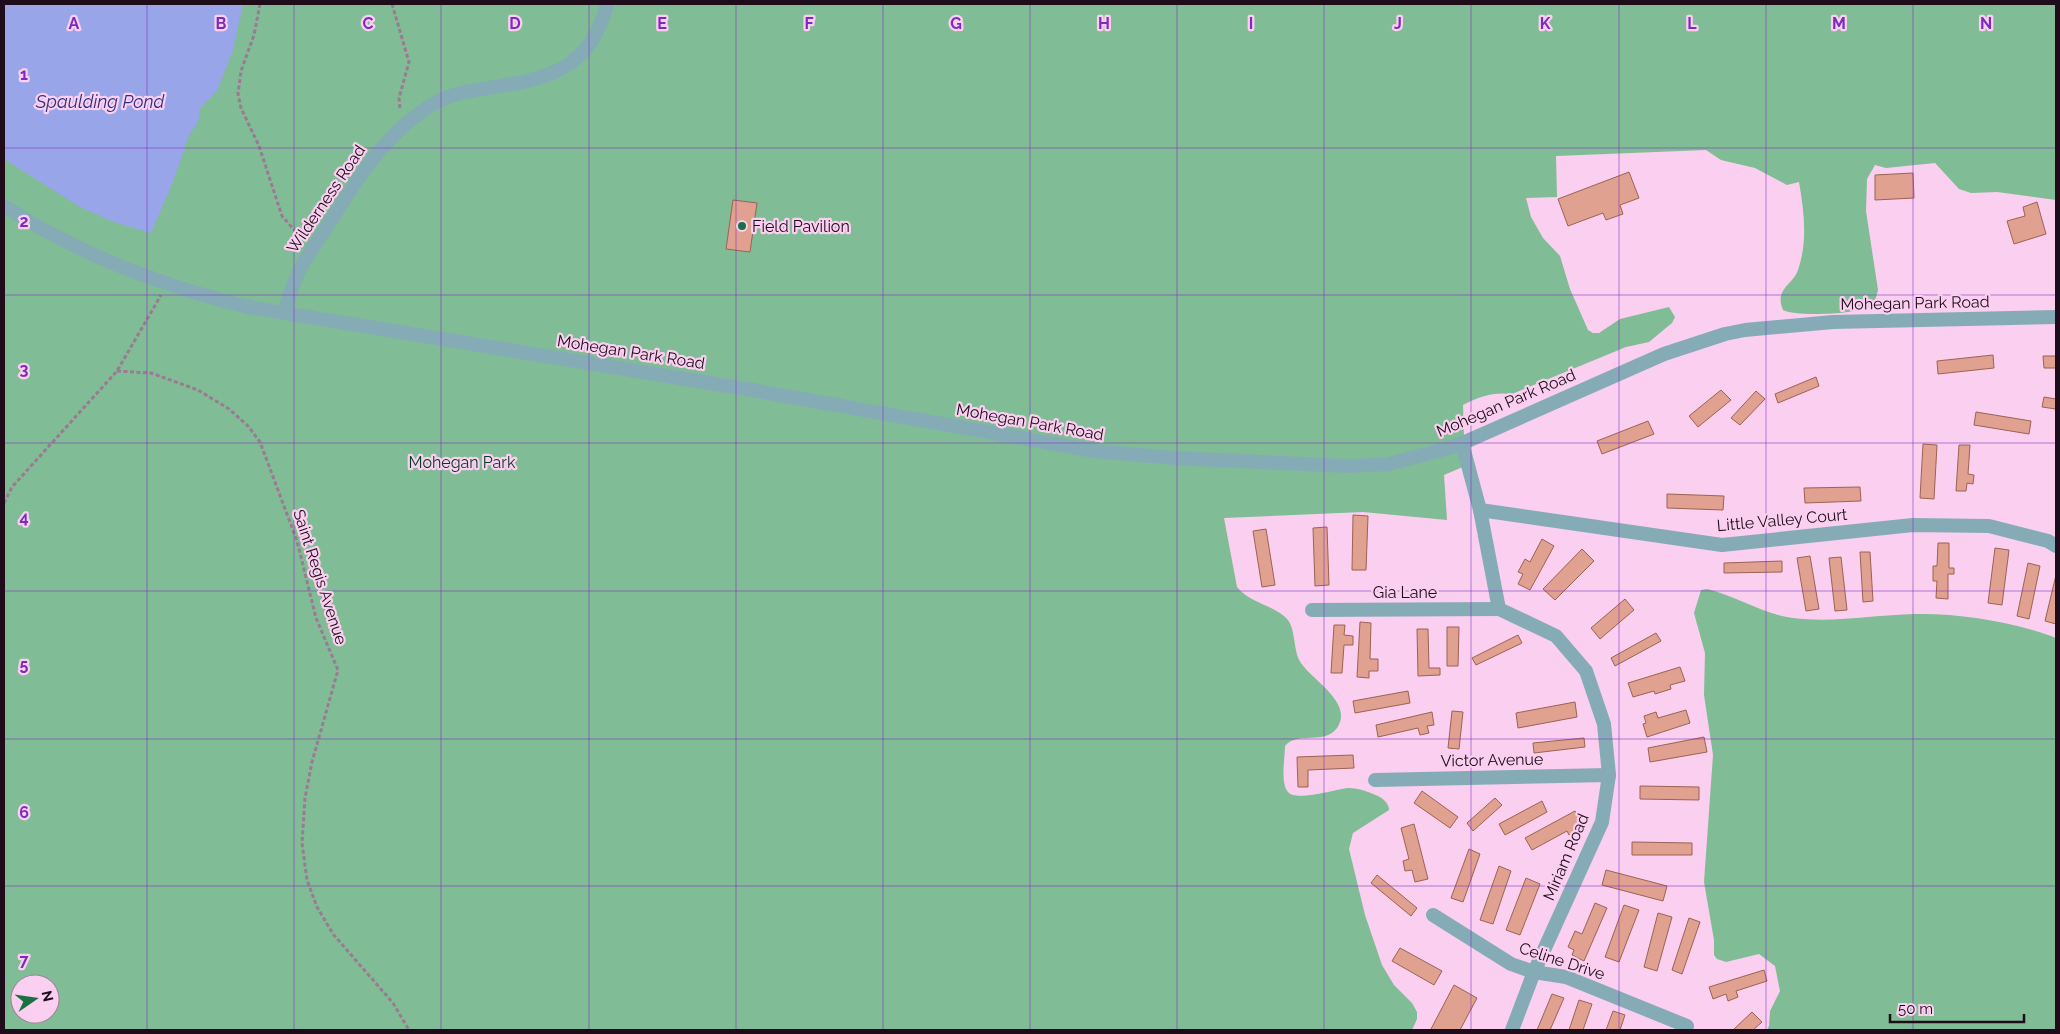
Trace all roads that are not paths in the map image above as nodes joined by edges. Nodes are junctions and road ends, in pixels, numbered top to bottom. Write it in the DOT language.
graph roads {
  1 [pos="607,4"];
  2 [pos="4,206"];
  3 [pos="284,313"];
  4 [pos="2056,317"];
  5 [pos="1462,443"];
  6 [pos="1480,510"];
  7 [pos="2056,546"];
  8 [pos="1499,609"];
  9 [pos="1312,610"];
  10 [pos="1609,775"];
  11 [pos="1375,780"];
  12 [pos="1433,915"];
  13 [pos="1534,972"];
  14 [pos="1687,1026"];
  15 [pos="1512,1030"];
  1 -- 3 [label="street, Wilderness Road"];
  2 -- 3 [label="street, Mohegan Park Road"];
  3 -- 5 [label="street, Mohegan Park Road"];
  4 -- 5 [label="street, Mohegan Park Road"];
  5 -- 6 [label="street"];
  6 -- 7 [label="street, Little Valley Court"];
  6 -- 8 [label="street"];
  8 -- 9 [label="street, Gia Lane"];
  8 -- 10 [label="street, Miriam Road"];
  10 -- 11 [label="street, Victor Avenue"];
  10 -- 13 [label="street, Miriam Road"];
  12 -- 13 [label="street, Celine Drive"];
  13 -- 14 [label="street, Celine Drive"];
  13 -- 15 [label="street, Miriam Road"];
}
